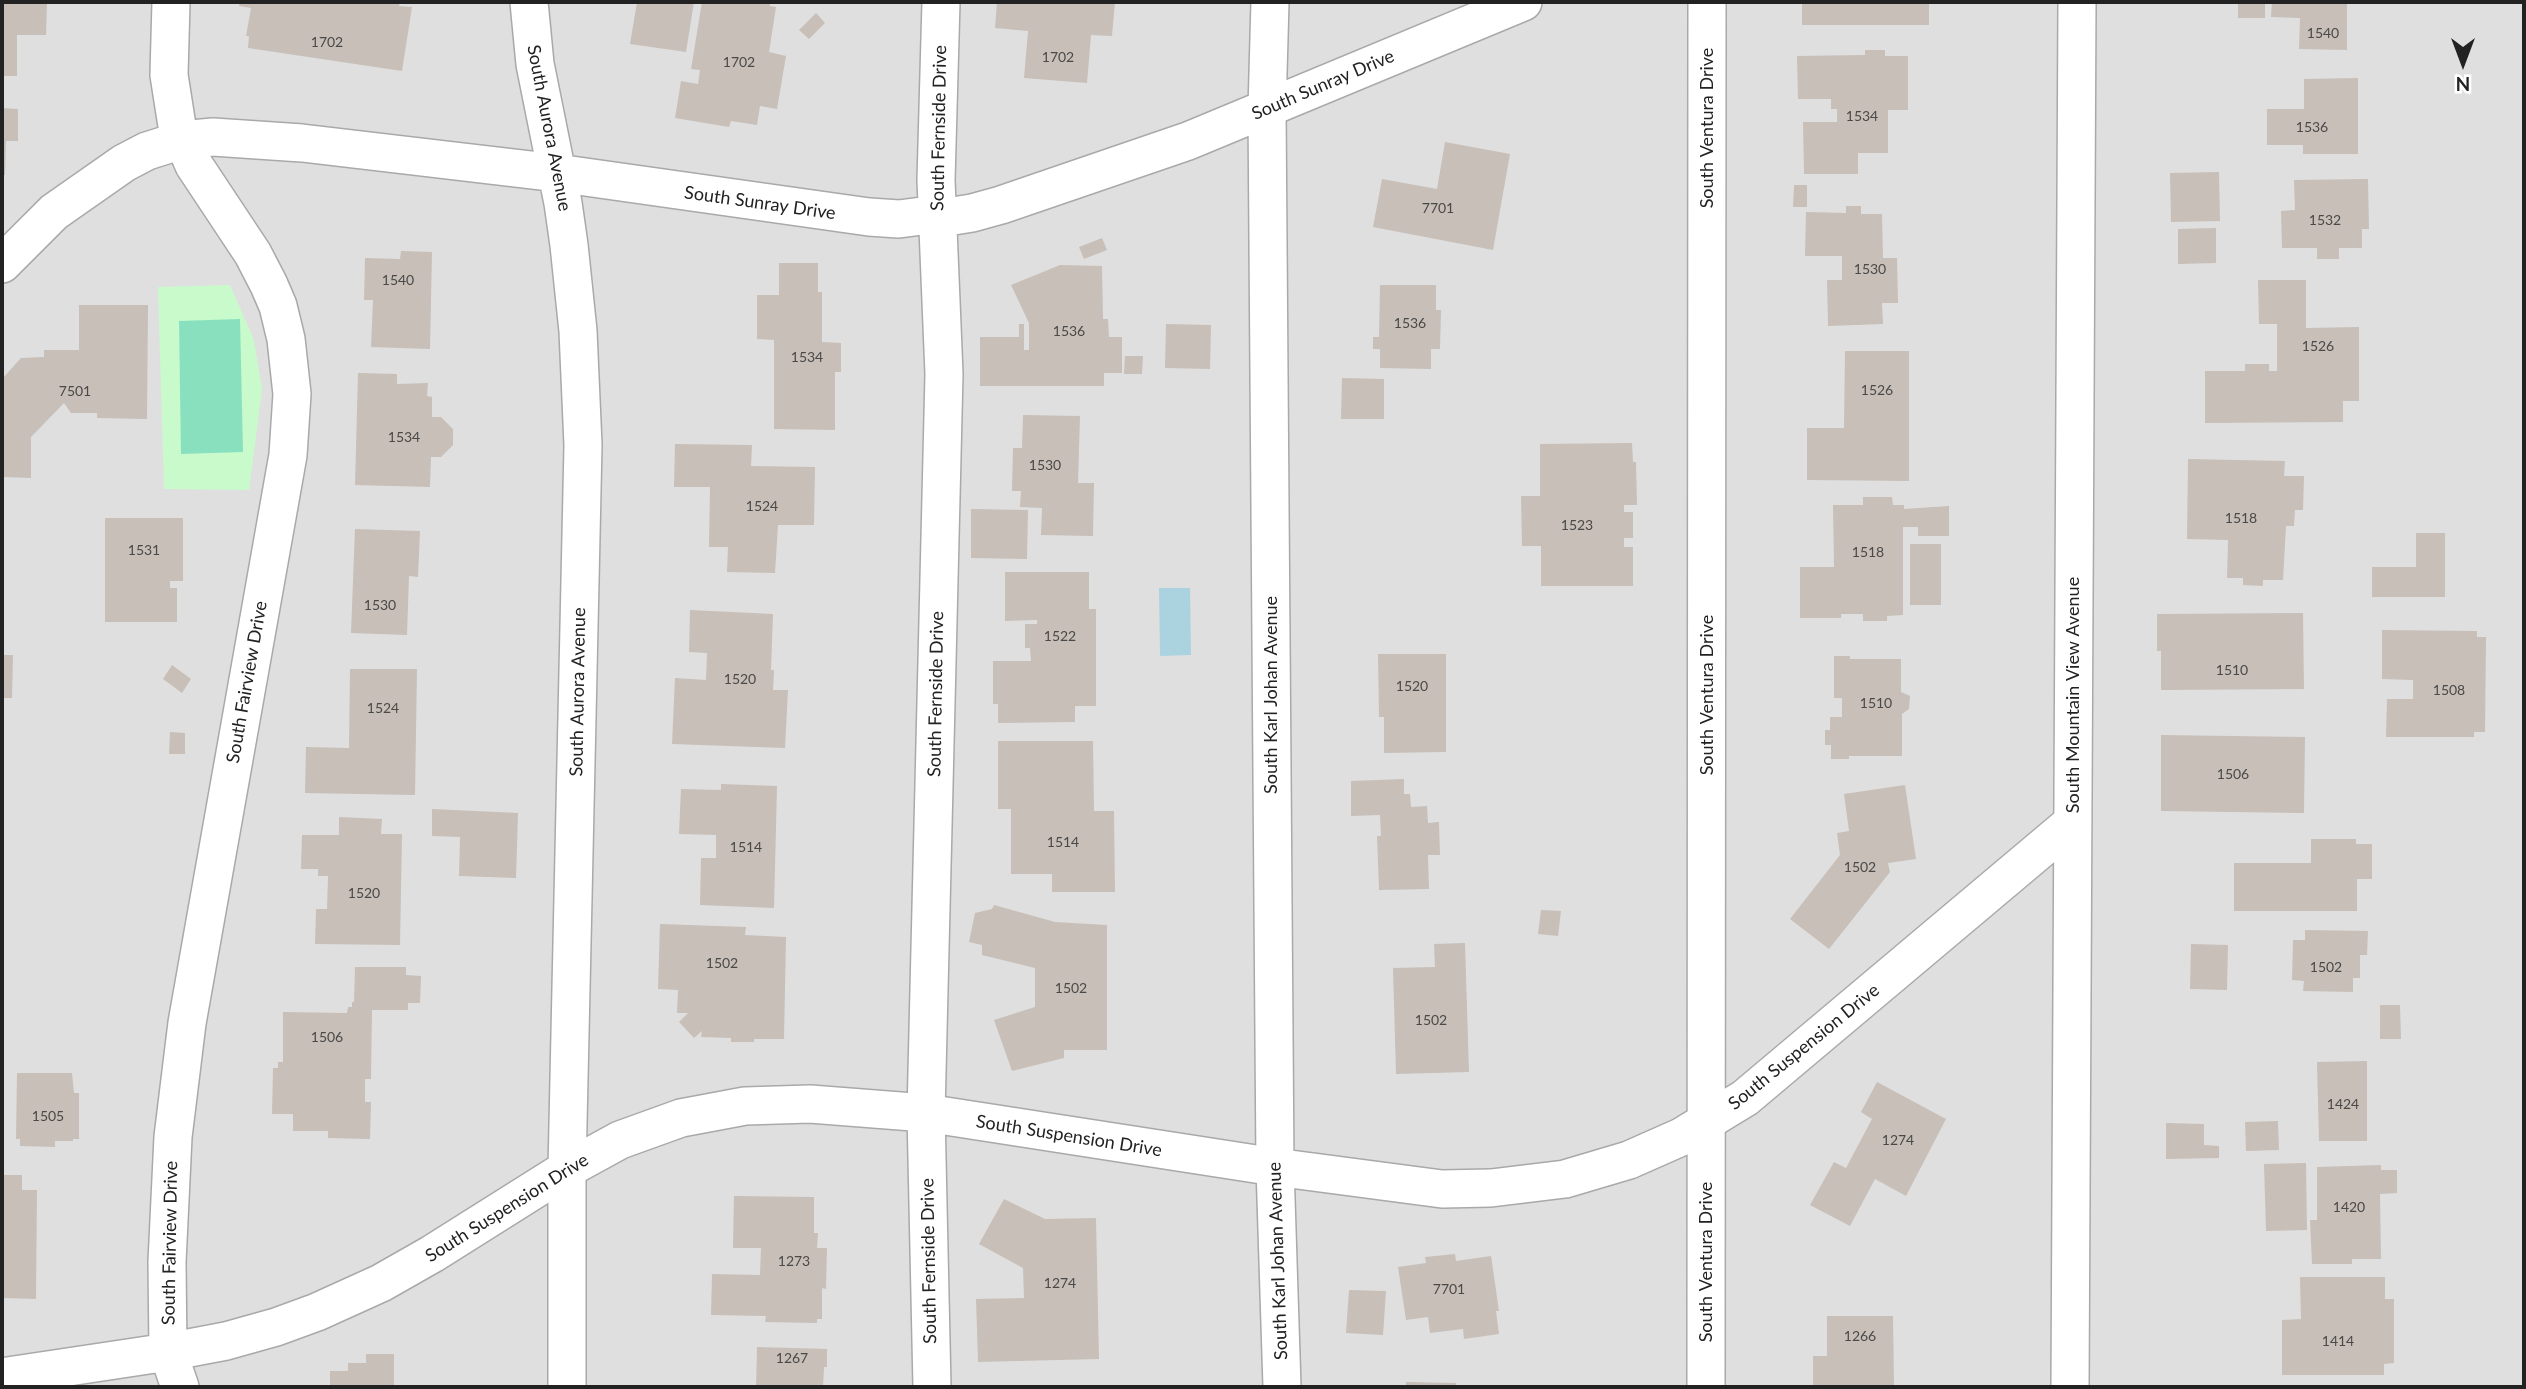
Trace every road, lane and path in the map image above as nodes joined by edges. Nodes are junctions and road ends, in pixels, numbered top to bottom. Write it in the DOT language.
graph roads {
  1 [pos="172,2"];
  2 [pos="529,2"];
  3 [pos="942,2"];
  4 [pos="1270,2"];
  5 [pos="1523,2"];
  6 [pos="1707,2"];
  7 [pos="2077,2"];
  8 [pos="1267,109"];
  9 [pos="182,140"];
  10 [pos="557,173"];
  11 [pos="937,214"];
  12 [pos="2,264"];
  13 [pos="2073,822"];
  14 [pos="926,1114"];
  15 [pos="1706,1123"];
  16 [pos="1275,1167"];
  17 [pos="567,1169"];
  18 [pos="168,1352"];
  19 [pos="2,1377"];
  20 [pos="180,1387"];
  21 [pos="567,1387"];
  22 [pos="932,1387"];
  23 [pos="1282,1387"];
  24 [pos="1706,1387"];
  25 [pos="2070,1387"];
  1 -- 9 [label="street, South Fairview Drive"];
  2 -- 10 [label="street, South Aurora Avenue"];
  3 -- 11 [label="street, South Fernside Drive"];
  4 -- 8 [label="street, South Karl Johan Avenue"];
  5 -- 8 [label="street, South Sunray Drive"];
  6 -- 15 [label="street, South Ventura Drive"];
  7 -- 13 [label="street, South Mountain View Avenue"];
  8 -- 11 [label="street, South Sunray Drive"];
  8 -- 16 [label="street, South Karl Johan Avenue"];
  9 -- 10 [label="street, South Sunray Drive"];
  9 -- 12 [label="street, South Sunray Drive"];
  9 -- 18 [label="street, South Fairview Drive"];
  10 -- 11 [label="street, South Sunray Drive"];
  10 -- 17 [label="street, South Aurora Avenue"];
  11 -- 14 [label="street, South Fernside Drive"];
  13 -- 15 [label="street, South Suspension Drive"];
  13 -- 25 [label="street, South Mountain View Avenue"];
  14 -- 16 [label="street, South Suspension Drive"];
  14 -- 17 [label="street, South Suspension Drive"];
  14 -- 22 [label="street, South Fernside Drive"];
  15 -- 16 [label="street, South Suspension Drive"];
  15 -- 24 [label="street, South Ventura Drive"];
  16 -- 23 [label="street, South Karl Johan Avenue"];
  17 -- 18 [label="street, South Suspension Drive"];
  17 -- 21 [label="street, South Aurora Avenue"];
  18 -- 19 [label="street, South Suspension Drive"];
  18 -- 20 [label="street, South Fairview Drive"];
}
